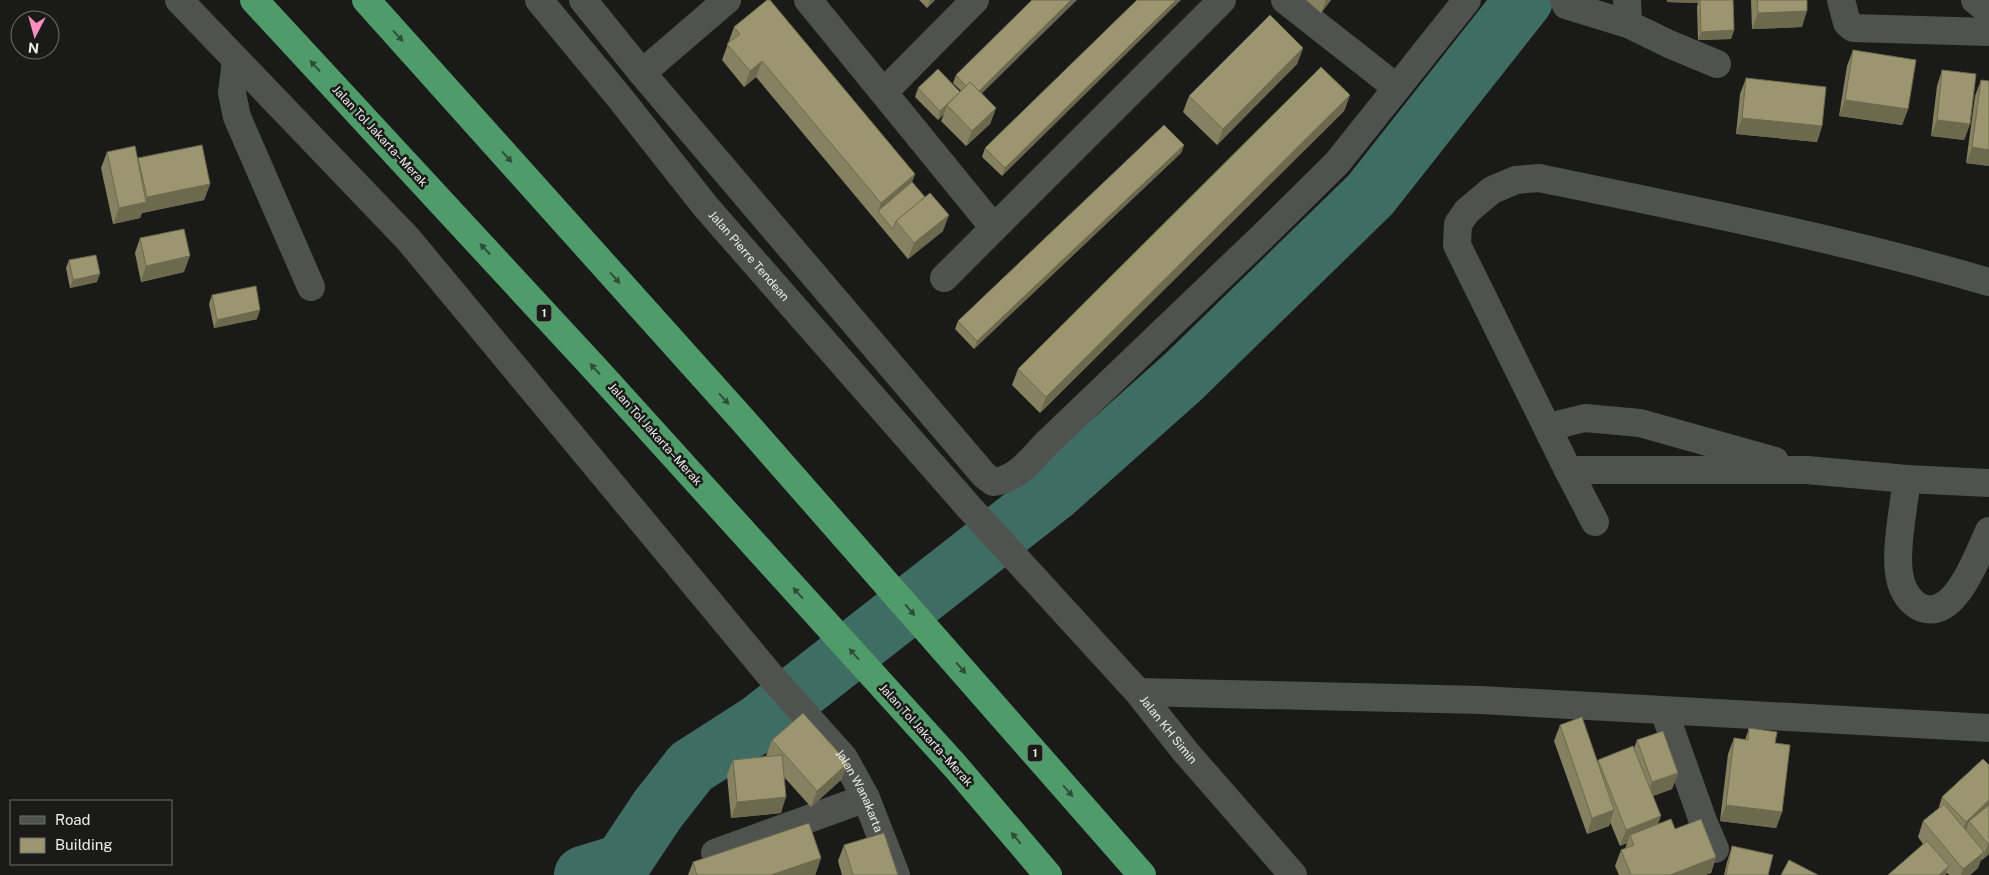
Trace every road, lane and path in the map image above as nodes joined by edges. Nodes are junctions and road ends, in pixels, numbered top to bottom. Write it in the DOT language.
graph roads {
  1 [pos="180,0"];
  2 [pos="254,0"];
  3 [pos="366,0"];
  4 [pos="539,0"];
  5 [pos="583,0"];
  6 [pos="728,0"];
  7 [pos="808,0"];
  8 [pos="975,0"];
  9 [pos="1222,0"];
  10 [pos="1285,0"];
  11 [pos="1467,0"];
  12 [pos="1564,0"];
  13 [pos="1841,0"];
  14 [pos="1975,0"];
  15 [pos="1989,11"];
  16 [pos="1628,12"];
  17 [pos="1989,32"];
  18 [pos="236,60"];
  19 [pos="1717,64"];
  20 [pos="642,73"];
  21 [pos="1397,88"];
  22 [pos="884,92"];
  23 [pos="278,103"];
  24 [pos="246,137"];
  25 [pos="994,228"];
  26 [pos="944,278"];
  27 [pos="1989,282"];
  28 [pos="311,287"];
  29 [pos="1548,427"];
  30 [pos="1568,470"];
  31 [pos="1808,470"];
  32 [pos="1906,479"];
  33 [pos="1989,482"];
  34 [pos="1595,522"];
  35 [pos="1989,531"];
  36 [pos="1041,587"];
  37 [pos="1138,692"];
  38 [pos="1664,711"];
  39 [pos="1989,728"];
  40 [pos="866,798"];
  41 [pos="1715,849"];
  42 [pos="715,854"];
  43 [pos="896,875"];
  44 [pos="1048,875"];
  45 [pos="1142,875"];
  46 [pos="1293,875"];
  1 -- 18 [label="street, Jalan Wanakarta"];
  44 -- 2 [label="highway, Jalan Tol Jakarta–Merak / 1, one-way"];
  3 -- 45 [label="highway, 1, one-way"];
  4 -- 36 [label="street, Jalan Pierre Tendean"];
  5 -- 20 [label="street"];
  6 -- 20 [label="street"];
  7 -- 22 [label="street"];
  8 -- 22 [label="street"];
  9 -- 25 [label="street"];
  10 -- 21 [label="street"];
  11 -- 21 [label="street"];
  12 -- 16 [label="street"];
  13 -- 17 [label="street"];
  14 -- 15 [label="street"];
  16 -- 19 [label="street"];
  18 -- 23 [label="street, Jalan Wanakarta"];
  18 -- 24 [label="street"];
  20 -- 21 [label="street"];
  22 -- 25 [label="street"];
  23 -- 24 [label="street"];
  23 -- 40 [label="street, Jalan Wanakarta"];
  24 -- 28 [label="street"];
  25 -- 26 [label="street"];
  27 -- 29 [label="street"];
  29 -- 30 [label="street"];
  29 -- 31 [label="street"];
  30 -- 31 [label="street"];
  30 -- 34 [label="street"];
  31 -- 32 [label="street"];
  32 -- 33 [label="street"];
  32 -- 35 [label="street"];
  36 -- 37 [label="street, Jalan KH Simin"];
  37 -- 38 [label="street"];
  37 -- 46 [label="street, Jalan KH Simin"];
  38 -- 39 [label="street"];
  38 -- 41 [label="street"];
  40 -- 42 [label="street"];
  40 -- 43 [label="street, Jalan Wanakarta"];
}
